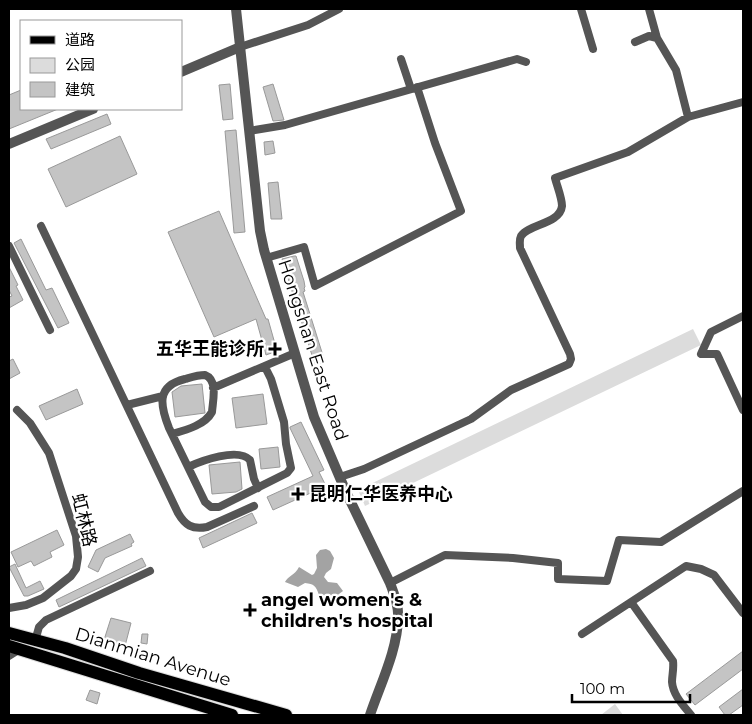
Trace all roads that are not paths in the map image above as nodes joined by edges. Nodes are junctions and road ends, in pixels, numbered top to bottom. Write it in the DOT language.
graph roads {
  1 [pos="236,9"];
  2 [pos="339,9"];
  3 [pos="582,9"];
  4 [pos="649,9"];
  5 [pos="657,38"];
  6 [pos="635,42"];
  7 [pos="240,47"];
  8 [pos="593,50"];
  9 [pos="401,59"];
  10 [pos="526,62"];
  11 [pos="182,72"];
  12 [pos="414,88"];
  13 [pos="743,102"];
  14 [pos="91,110"];
  15 [pos="688,117"];
  16 [pos="249,130"];
  17 [pos="9,144"];
  18 [pos="41,226"];
  19 [pos="9,246"];
  20 [pos="266,258"];
  21 [pos="743,316"];
  22 [pos="50,330"];
  23 [pos="295,353"];
  24 [pos="265,367"];
  25 [pos="213,388"];
  26 [pos="163,396"];
  27 [pos="127,405"];
  28 [pos="17,410"];
  29 [pos="743,410"];
  30 [pos="172,434"];
  31 [pos="188,467"];
  32 [pos="340,478"];
  33 [pos="258,488"];
  34 [pos="743,491"];
  35 [pos="254,506"];
  36 [pos="150,571"];
  37 [pos="390,583"];
  38 [pos="631,602"];
  39 [pos="9,608"];
  40 [pos="743,613"];
  41 [pos="9,632"];
  42 [pos="582,634"];
  43 [pos="36,637"];
  44 [pos="12,651"];
  45 [pos="82,654"];
  46 [pos="78,668"];
  47 [pos="232,715"];
  48 [pos="286,715"];
  49 [pos="370,715"];
  50 [pos="690,715"];
  1 -- 7 [label="street, Hongshan East Road"];
  2 -- 7 [label="street"];
  3 -- 8 [label="street"];
  4 -- 5 [label="street"];
  5 -- 6 [label="street"];
  5 -- 15 [label="street"];
  7 -- 11 [label="street"];
  7 -- 16 [label="street, Hongshan East Road"];
  9 -- 12 [label="street"];
  10 -- 12 [label="street"];
  12 -- 16 [label="street"];
  12 -- 20 [label="street"];
  13 -- 15 [label="street"];
  14 -- 17 [label="street"];
  15 -- 32 [label="street"];
  16 -- 20 [label="street, Hongshan East Road"];
  18 -- 27 [label="street"];
  19 -- 22 [label="street"];
  20 -- 23 [label="street, Hongshan East Road"];
  21 -- 29 [label="street"];
  23 -- 24 [label="street"];
  23 -- 32 [label="street, Hongshan East Road"];
  24 -- 25 [label="street"];
  24 -- 33 [label="street"];
  25 -- 26 [label="street"];
  25 -- 30 [label="street"];
  26 -- 27 [label="street"];
  26 -- 30 [label="street"];
  27 -- 35 [label="street"];
  28 -- 39 [label="street, 虹林路"];
  30 -- 31 [label="street"];
  31 -- 33 [label="street"];
  31 -- 33 [label="street"];
  32 -- 37 [label="street, Hongshan East Road"];
  34 -- 37 [label="street"];
  36 -- 43 [label="street"];
  37 -- 49 [label="street, Hongshan East Road"];
  38 -- 40 [label="street"];
  38 -- 42 [label="street"];
  38 -- 50 [label="street"];
  41 -- 43 [label="main road, Dianmian Avenue"];
  43 -- 44 [label="street"];
  43 -- 45 [label="main road, Dianmian Avenue"];
  44 -- 46 [label="main road, Dianmian Avenue"];
  45 -- 46 [label="main road"];
  45 -- 48 [label="main road, Dianmian Avenue"];
  46 -- 47 [label="main road, Dianmian Avenue"];
}
